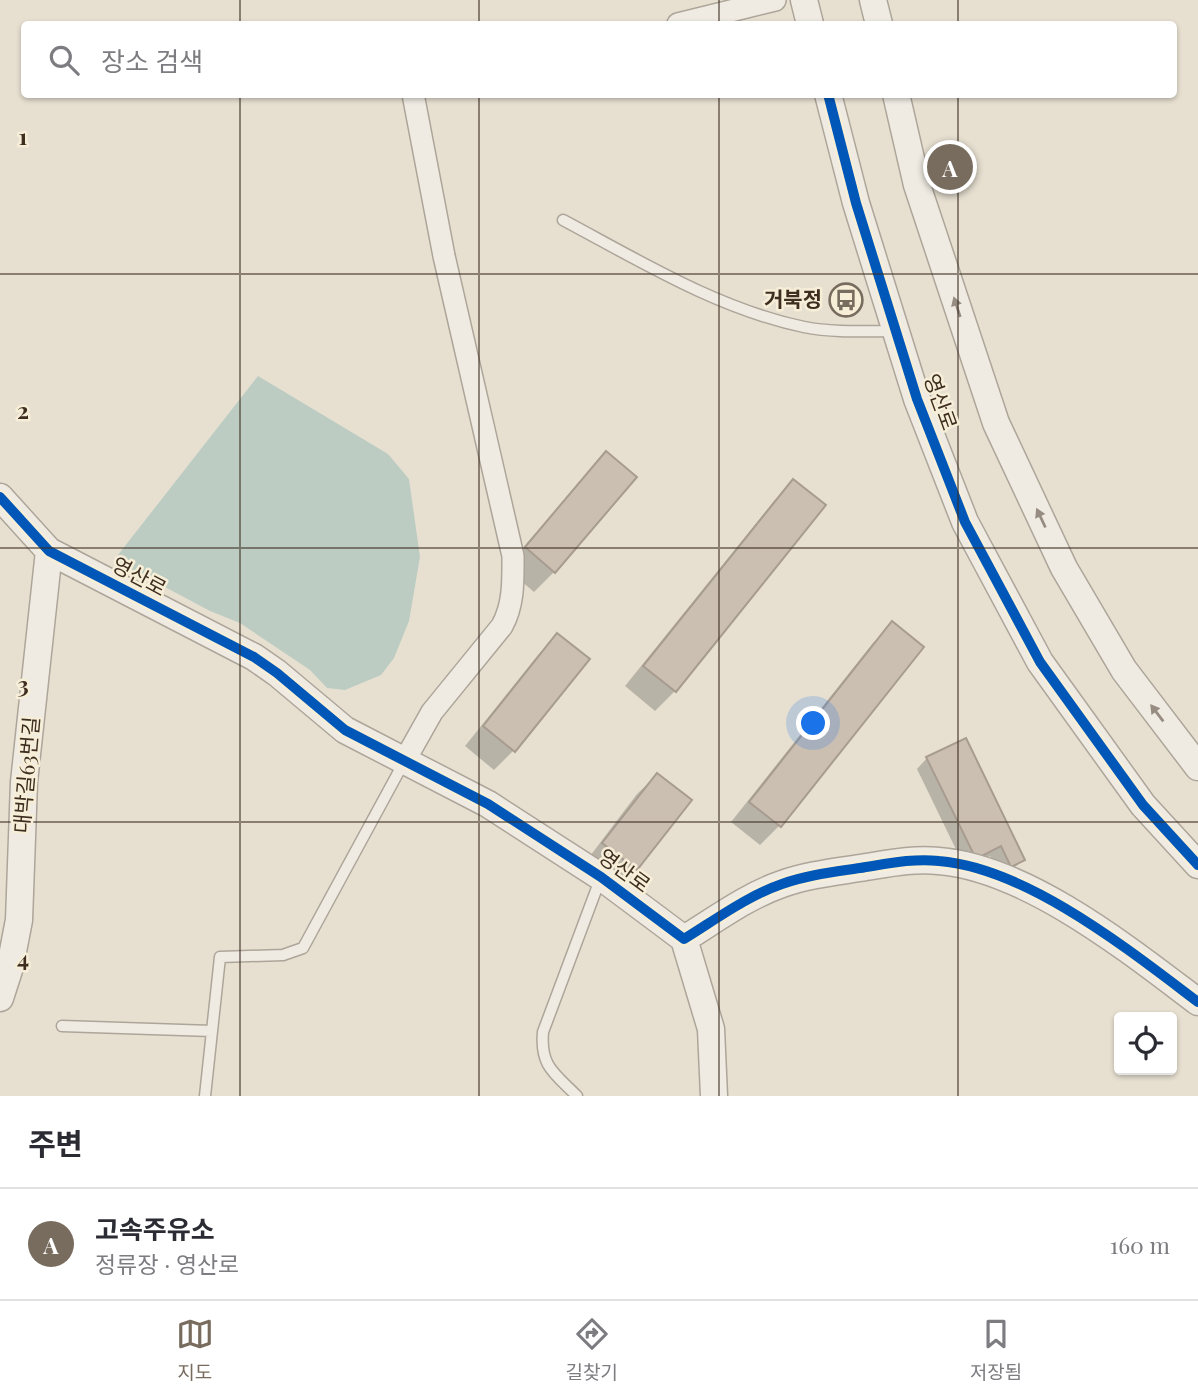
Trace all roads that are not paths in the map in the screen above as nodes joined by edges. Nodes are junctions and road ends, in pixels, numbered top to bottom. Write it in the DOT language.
graph roads {
  1 [pos="775,0"];
  2 [pos="804,0"];
  3 [pos="873,0"];
  4 [pos="690,21"];
  5 [pos="809,21"];
  6 [pos="878,21"];
  7 [pos="414,98"];
  8 [pos="829,98"];
  9 [pos="897,98"];
  10 [pos="563,220"];
  11 [pos="895,331"];
  12 [pos="0,497"];
  13 [pos="49,551"];
  14 [pos="405,760"];
  15 [pos="1198,767"];
  16 [pos="1198,865"];
  17 [pos="601,877"];
  18 [pos="684,939"];
  19 [pos="0,998"];
  20 [pos="1198,1002"];
  21 [pos="62,1026"];
  22 [pos="212,1031"];
  23 [pos="205,1096"];
  24 [pos="576,1096"];
  25 [pos="714,1096"];
  1 -- 4 [label="street"];
  2 -- 5 [label="street"];
  3 -- 6 [label="street"];
  7 -- 14 [label="street"];
  8 -- 11 [label="street, 영산로"];
  15 -- 9 [label="street, one-way"];
  10 -- 11 [label="lane"];
  11 -- 16 [label="street, 영산로"];
  12 -- 13 [label="street"];
  13 -- 14 [label="street, 영산로"];
  13 -- 19 [label="street, 대박길63번길"];
  14 -- 17 [label="street, 영산로"];
  14 -- 22 [label="lane"];
  17 -- 18 [label="street, 영산로"];
  17 -- 24 [label="lane"];
  18 -- 20 [label="street"];
  18 -- 25 [label="street"];
  21 -- 22 [label="lane"];
  22 -- 23 [label="lane"];
}
